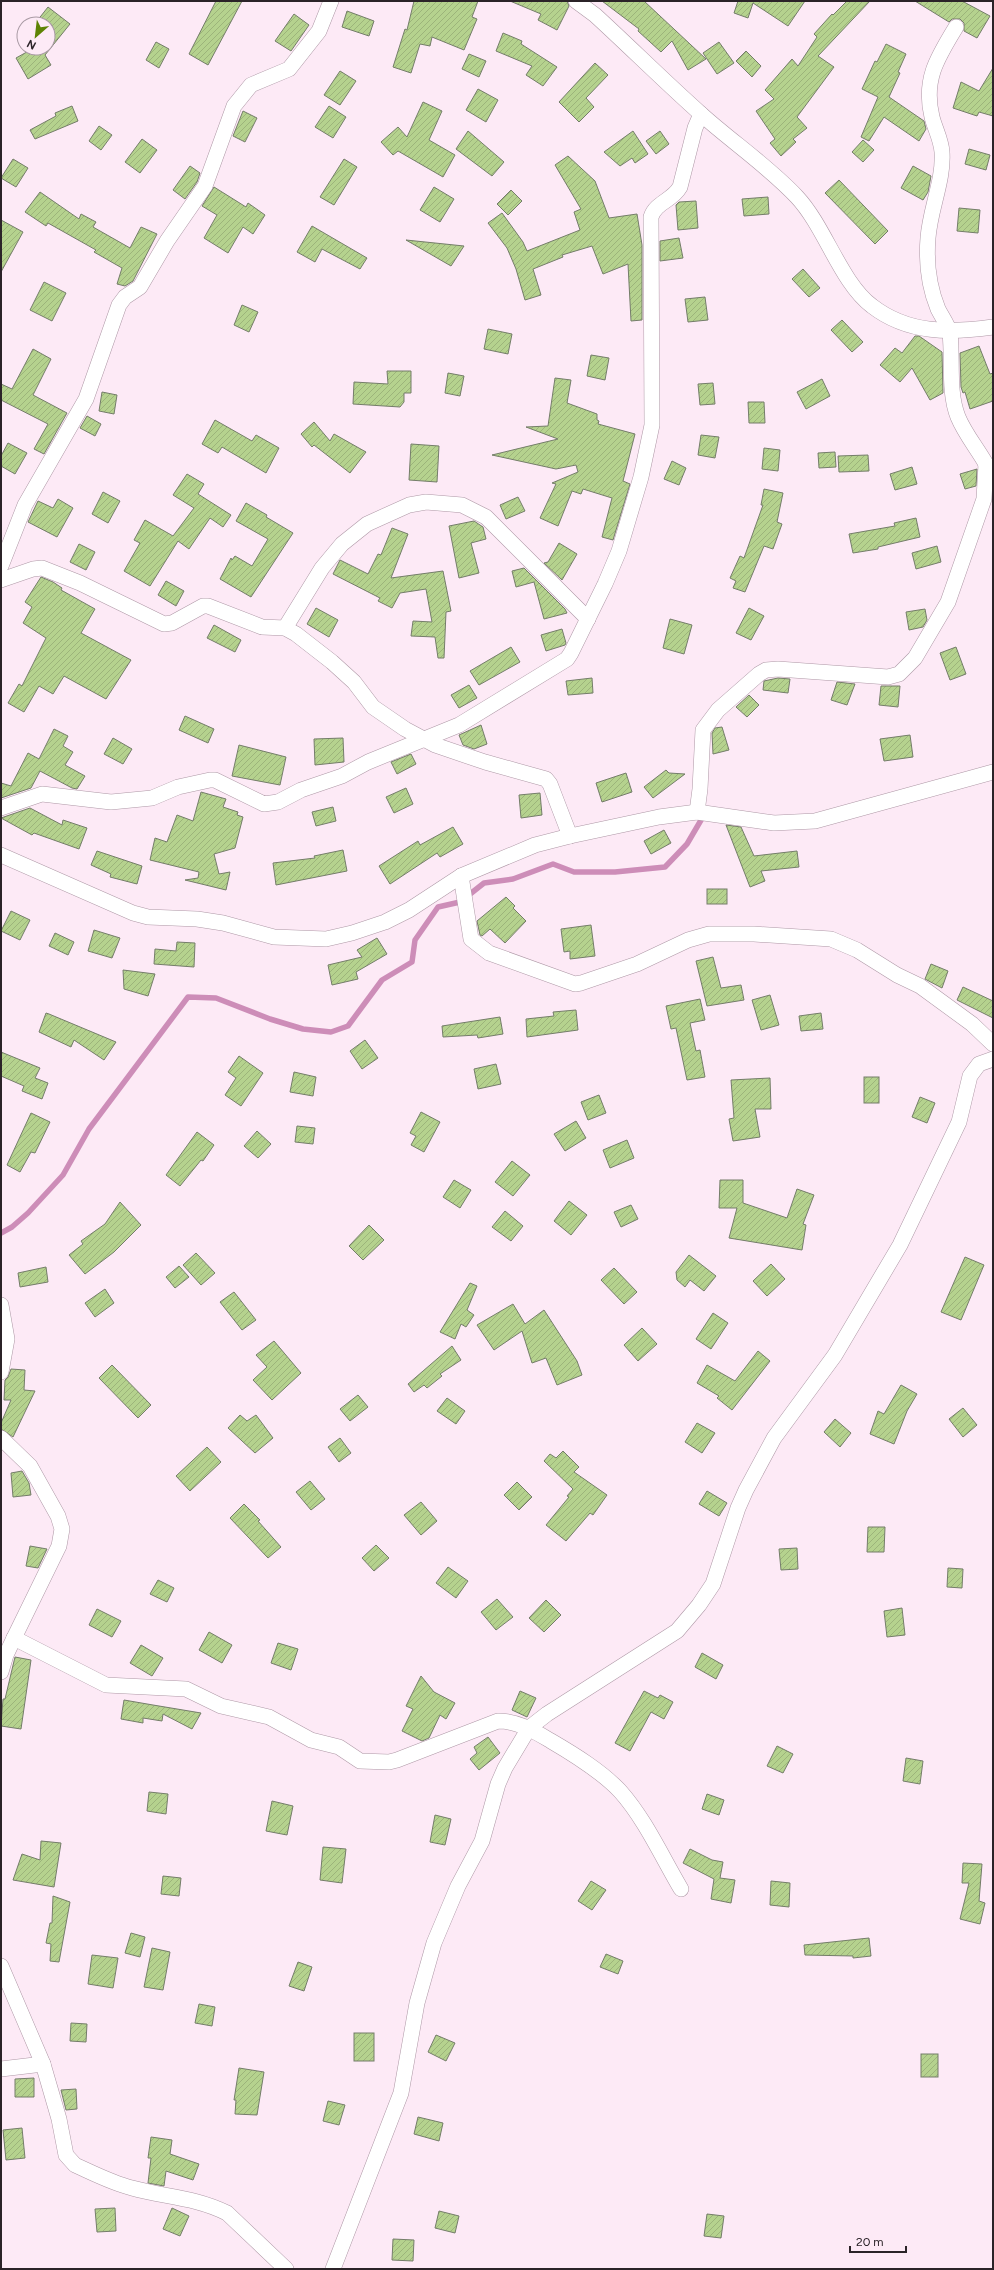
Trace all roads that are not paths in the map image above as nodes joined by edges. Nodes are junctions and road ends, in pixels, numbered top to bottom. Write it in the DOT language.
graph roads {
  1 [pos="331,1"];
  2 [pos="576,1"];
  3 [pos="956,27"];
  4 [pos="701,114"];
  5 [pos="993,327"];
  6 [pos="950,332"];
  7 [pos="989,466"];
  8 [pos="1,566"];
  9 [pos="1,580"];
  10 [pos="588,619"];
  11 [pos="285,628"];
  12 [pos="424,739"];
  13 [pos="993,772"];
  14 [pos="1,808"];
  15 [pos="697,812"];
  16 [pos="570,836"];
  17 [pos="1,855"];
  18 [pos="461,876"];
  19 [pos="993,1044"];
  20 [pos="993,1059"];
  21 [pos="1,1305"];
  22 [pos="1,1372"];
  23 [pos="1,1438"];
  24 [pos="14,1638"];
  25 [pos="1,1672"];
  26 [pos="529,1728"];
  27 [pos="681,1889"];
  28 [pos="1,1966"];
  29 [pos="43,2064"];
  30 [pos="1,2069"];
  31 [pos="286,2269"];
  32 [pos="333,2269"];
  1 -- 8 [label="street"];
  2 -- 4 [label="street"];
  3 -- 6 [label="street"];
  4 -- 6 [label="street"];
  4 -- 10 [label="street"];
  5 -- 6 [label="street"];
  6 -- 7 [label="street"];
  7 -- 15 [label="street"];
  9 -- 11 [label="street"];
  10 -- 11 [label="street"];
  10 -- 12 [label="street"];
  11 -- 12 [label="street"];
  12 -- 14 [label="street"];
  12 -- 16 [label="street"];
  13 -- 15 [label="street"];
  15 -- 16 [label="street"];
  16 -- 18 [label="street"];
  17 -- 18 [label="street"];
  18 -- 19 [label="street"];
  20 -- 26 [label="street"];
  21 -- 22 [label="street"];
  23 -- 24 [label="street"];
  24 -- 25 [label="street"];
  24 -- 26 [label="street"];
  26 -- 27 [label="street"];
  26 -- 32 [label="street"];
  28 -- 29 [label="street"];
  29 -- 30 [label="street"];
  29 -- 31 [label="street"];
}
